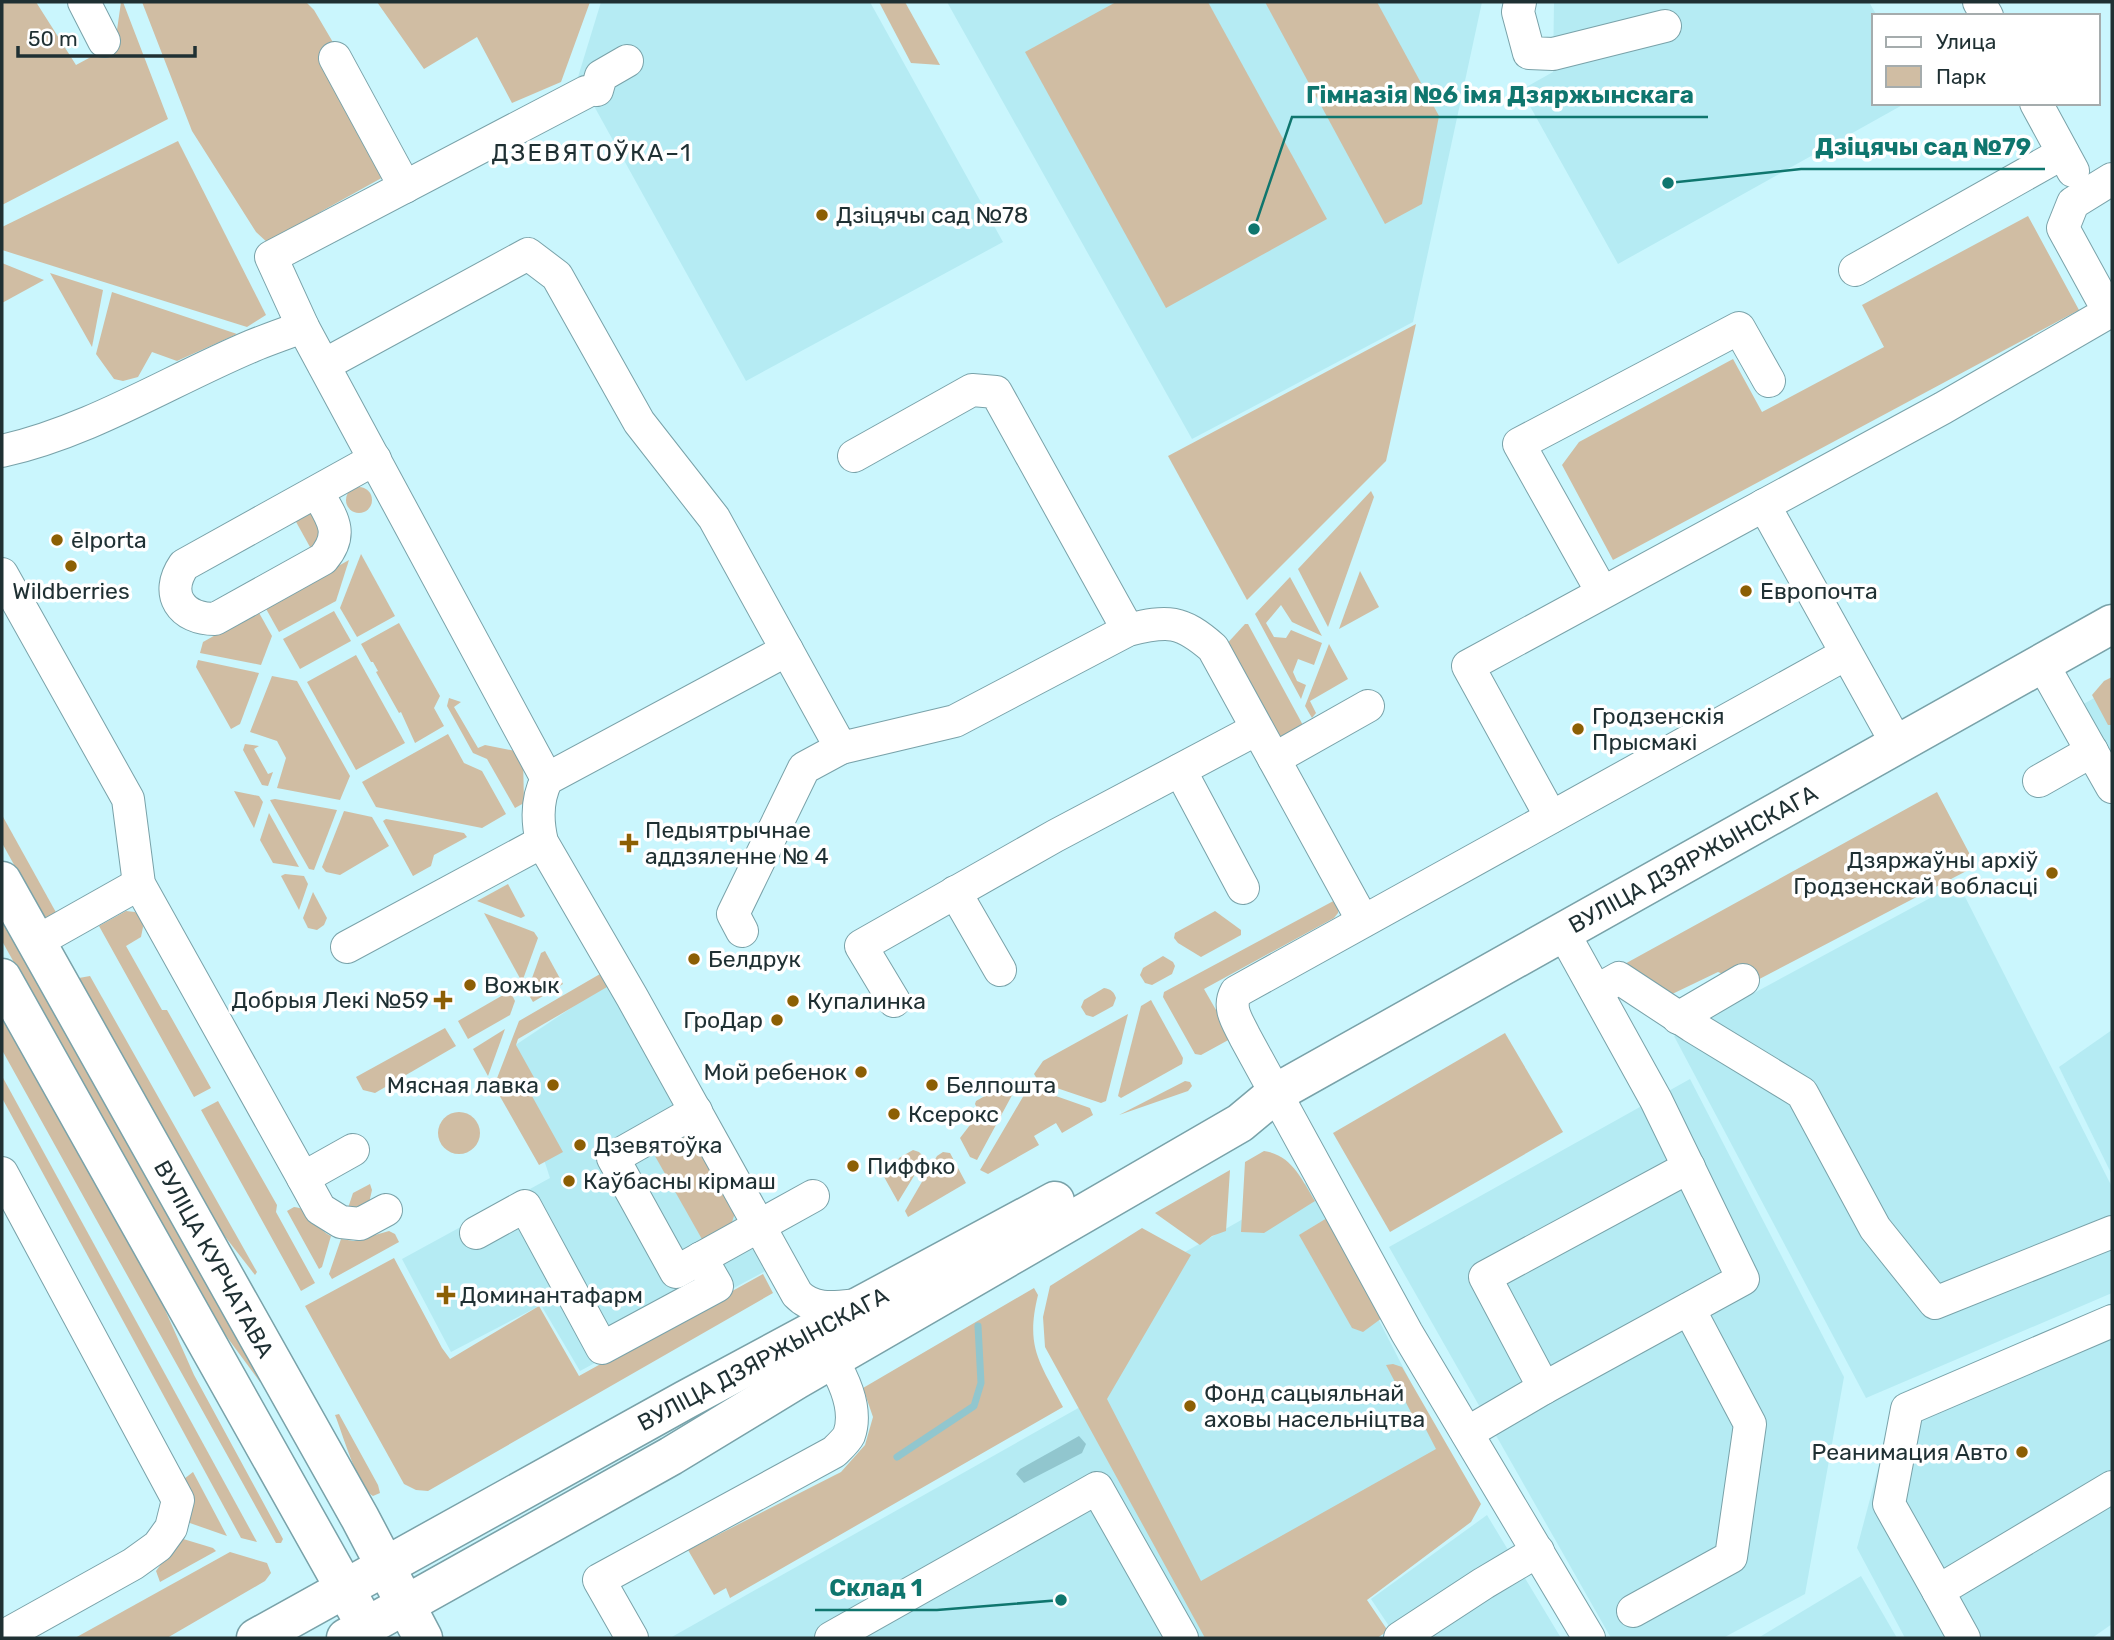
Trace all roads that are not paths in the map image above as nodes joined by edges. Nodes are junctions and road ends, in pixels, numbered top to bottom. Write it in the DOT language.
graph roads {
  1 [pos="84,2"];
  2 [pos="1520,2"];
  3 [pos="1665,26"];
  4 [pos="104,41"];
  5 [pos="334,58"];
  6 [pos="627,61"];
  7 [pos="2037,105"];
  8 [pos="2063,153"];
  9 [pos="2099,186"];
  10 [pos="405,187"];
  11 [pos="1855,270"];
  12 [pos="303,327"];
  13 [pos="324,365"];
  14 [pos="1769,381"];
  15 [pos="2,451"];
  16 [pos="854,456"];
  17 [pos="375,458"];
  18 [pos="317,492"];
  19 [pos="1764,505"];
  20 [pos="2,574"];
  21 [pos="1602,592"];
  22 [pos="2111,625"];
  23 [pos="1128,630"];
  24 [pos="787,650"];
  25 [pos="1846,654"];
  26 [pos="2042,663"];
  27 [pos="1368,706"];
  28 [pos="1257,729"];
  29 [pos="1897,744"];
  30 [pos="841,748"];
  31 [pos="2092,751"];
  32 [pos="1274,759"];
  33 [pos="1180,770"];
  34 [pos="547,779"];
  35 [pos="2039,781"];
  36 [pos="2112,787"];
  37 [pos="1551,817"];
  38 [pos="542,842"];
  39 [pos="2,881"];
  40 [pos="139,884"];
  41 [pos="1243,888"];
  42 [pos="955,892"];
  43 [pos="1363,921"];
  44 [pos="742,931"];
  45 [pos="1563,932"];
  46 [pos="36,942"];
  47 [pos="347,947"];
  48 [pos="1000,970"];
  49 [pos="2,978"];
  50 [pos="1743,980"];
  51 [pos="1596,991"];
  52 [pos="894,1001"];
  53 [pos="1678,1018"];
  54 [pos="1276,1093"];
  55 [pos="696,1111"];
  56 [pos="353,1150"];
  57 [pos="1689,1167"];
  58 [pos="2,1173"];
  59 [pos="303,1178"];
  60 [pos="813,1196"];
  61 [pos="386,1210"];
  62 [pos="759,1226"];
  63 [pos="475,1233"];
  64 [pos="2112,1233"];
  65 [pos="701,1258"];
  66 [pos="794,1289"];
  67 [pos="863,1304"];
  68 [pos="1689,1309"];
  69 [pos="2112,1321"];
  70 [pos="779,1349"];
  71 [pos="832,1360"];
  72 [pos="1544,1388"];
  73 [pos="1467,1433"];
  74 [pos="2112,1488"];
  75 [pos="1538,1551"];
  76 [pos="386,1567"];
  77 [pos="346,1590"];
  78 [pos="1938,1591"];
  79 [pos="1633,1611"];
  80 [pos="415,1622"];
  81 [pos="362,1635"];
  82 [pos="2,1637"];
  83 [pos="256,1638"];
  84 [pos="632,1638"];
  85 [pos="831,1638"];
  86 [pos="1182,1638"];
  87 [pos="1401,1638"];
  88 [pos="1589,1638"];
  89 [pos="1964,1638"];
  1 -- 4 [label="lane"];
  2 -- 3 [label="lane"];
  5 -- 10 [label="lane"];
  6 -- 10 [label="lane"];
  7 -- 8 [label="lane"];
  8 -- 9 [label="lane"];
  8 -- 11 [label="lane"];
  9 -- 19 [label="lane"];
  10 -- 12 [label="lane"];
  12 -- 13 [label="lane"];
  12 -- 15 [label="lane"];
  13 -- 17 [label="lane"];
  13 -- 24 [label="lane"];
  14 -- 21 [label="lane"];
  16 -- 23 [label="lane"];
  17 -- 18 [label="lane"];
  17 -- 34 [label="lane"];
  18 -- 18 [label="lane"];
  19 -- 21 [label="lane"];
  19 -- 25 [label="lane"];
  20 -- 40 [label="lane"];
  21 -- 37 [label="lane"];
  22 -- 26 [label="main road, ВУЛІЦА ДЗЯРЖЫНСКАГА"];
  23 -- 28 [label="lane"];
  23 -- 30 [label="lane"];
  24 -- 30 [label="lane"];
  24 -- 34 [label="lane"];
  25 -- 29 [label="lane"];
  25 -- 37 [label="lane"];
  26 -- 29 [label="main road, ВУЛІЦА ДЗЯРЖЫНСКАГА"];
  26 -- 31 [label="lane"];
  27 -- 32 [label="lane"];
  28 -- 32 [label="lane"];
  28 -- 33 [label="lane"];
  29 -- 45 [label="main road, ВУЛІЦА ДЗЯРЖЫНСКАГА"];
  30 -- 44 [label="lane"];
  31 -- 35 [label="lane"];
  31 -- 36 [label="lane"];
  32 -- 43 [label="lane"];
  33 -- 41 [label="lane"];
  33 -- 42 [label="lane"];
  34 -- 38 [label="lane"];
  37 -- 43 [label="lane"];
  38 -- 47 [label="lane"];
  38 -- 55 [label="lane"];
  39 -- 46 [label="main road, ВУЛІЦА КУРЧАТАВА"];
  40 -- 46 [label="lane"];
  40 -- 59 [label="lane"];
  42 -- 48 [label="lane"];
  42 -- 52 [label="lane"];
  43 -- 54 [label="lane"];
  45 -- 51 [label="lane"];
  45 -- 54 [label="main road, ВУЛІЦА ДЗЯРЖЫНСКАГА"];
  46 -- 76 [label="main road, ВУЛІЦА КУРЧАТАВА"];
  49 -- 77 [label="main road, ВУЛІЦА КУРЧАТАВА"];
  50 -- 53 [label="lane"];
  51 -- 53 [label="lane"];
  51 -- 57 [label="lane"];
  53 -- 64 [label="lane"];
  54 -- 67 [label="main road, ВУЛІЦА ДЗЯРЖЫНСКАГА"];
  54 -- 71 [label="main road, ВУЛІЦА ДЗЯРЖЫНСКАГА"];
  54 -- 73 [label="lane"];
  55 -- 62 [label="lane"];
  55 -- 65 [label="lane"];
  56 -- 59 [label="lane"];
  57 -- 68 [label="lane"];
  57 -- 72 [label="lane"];
  58 -- 82 [label="lane"];
  59 -- 61 [label="lane"];
  60 -- 62 [label="lane"];
  62 -- 65 [label="lane"];
  62 -- 66 [label="lane"];
  63 -- 65 [label="lane"];
  66 -- 67 [label="lane"];
  66 -- 70 [label="lane"];
  67 -- 70 [label="main road, ВУЛІЦА ДЗЯРЖЫНСКАГА"];
  68 -- 72 [label="lane"];
  68 -- 79 [label="lane"];
  69 -- 78 [label="lane"];
  70 -- 76 [label="main road, ВУЛІЦА ДЗЯРЖЫНСКАГА"];
  71 -- 80 [label="main road, ВУЛІЦА ДЗЯРЖЫНСКАГА"];
  71 -- 84 [label="lane"];
  72 -- 73 [label="lane"];
  73 -- 75 [label="lane"];
  74 -- 78 [label="lane"];
  75 -- 87 [label="lane"];
  75 -- 88 [label="lane"];
  76 -- 77 [label="main road, ВУЛІЦА ДЗЯРЖЫНСКАГА"];
  76 -- 80 [label="main road, ВУЛІЦА КУРЧАТАВА"];
  77 -- 81 [label="main road, ВУЛІЦА КУРЧАТАВА"];
  77 -- 83 [label="main road, ВУЛІЦА ДЗЯРЖЫНСКАГА"];
  78 -- 89 [label="lane"];
  80 -- 81 [label="main road, ВУЛІЦА ДЗЯРЖЫНСКАГА"];
  85 -- 86 [label="lane"];
}
